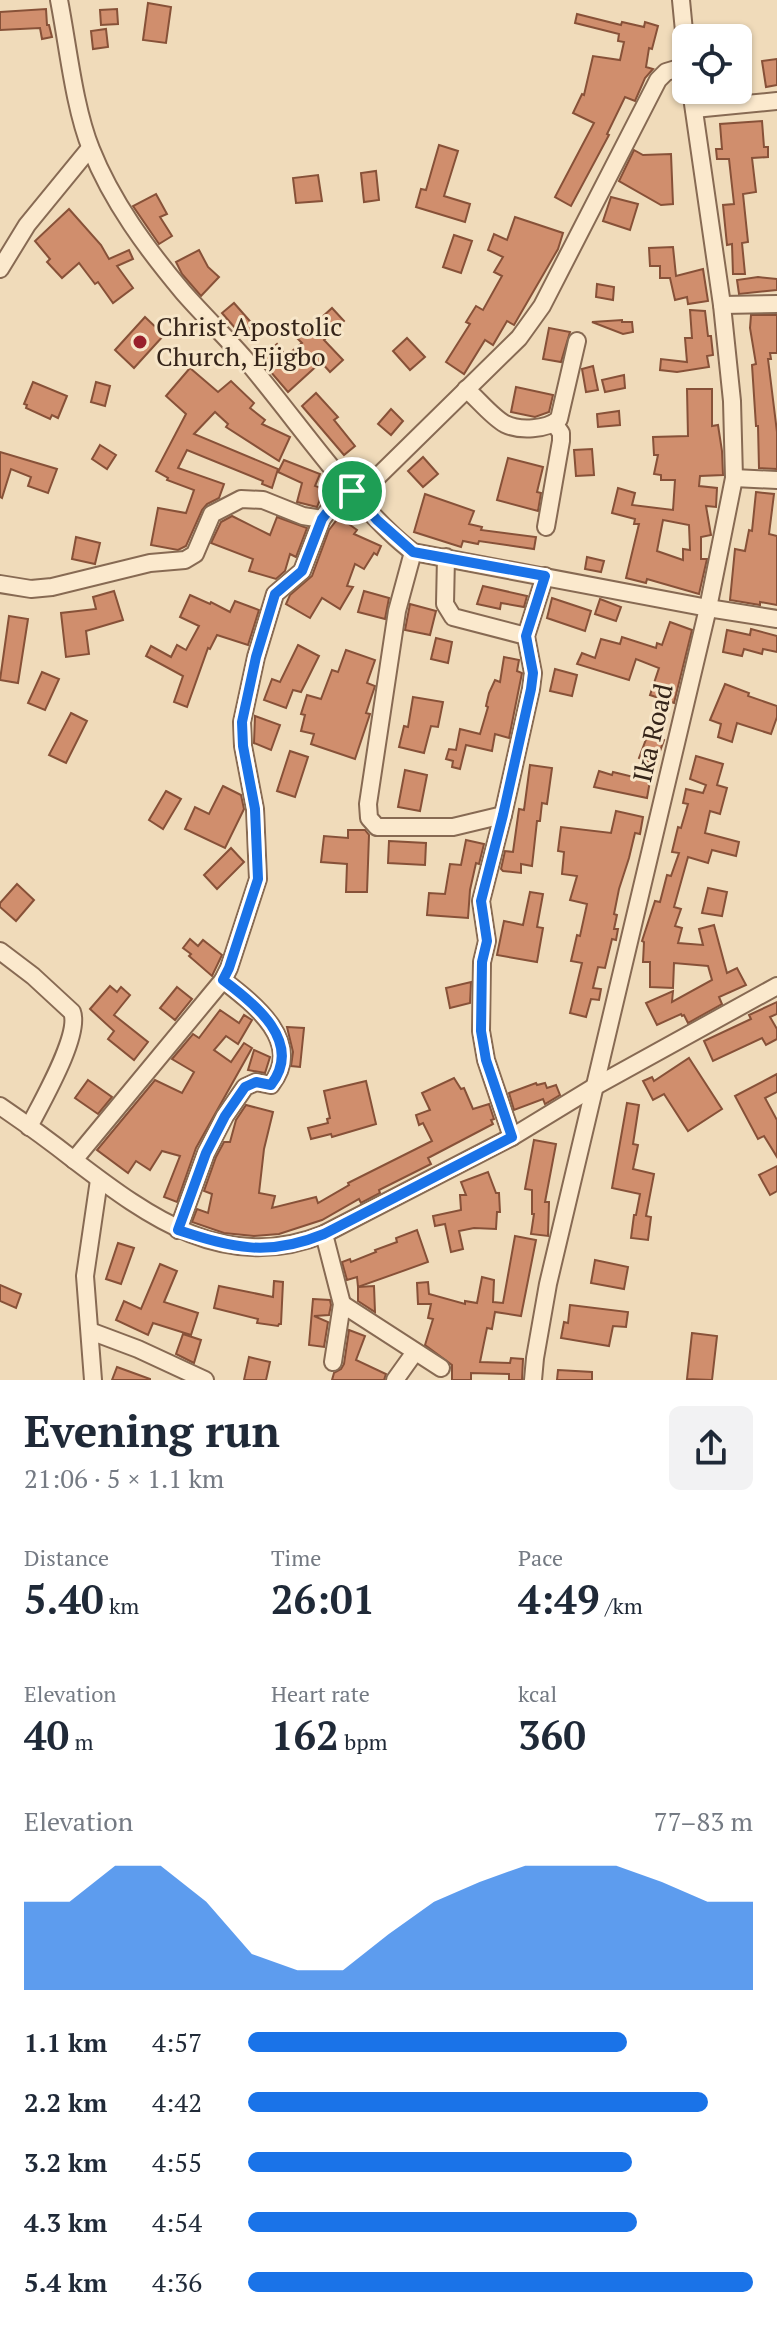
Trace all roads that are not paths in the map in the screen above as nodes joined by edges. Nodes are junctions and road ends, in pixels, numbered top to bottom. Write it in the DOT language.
graph roads {
  1 [pos="59,0"];
  2 [pos="672,70"];
  3 [pos="777,101"];
  4 [pos="693,104"];
  5 [pos="694,109"];
  6 [pos="90,148"];
  7 [pos="0,269"];
  8 [pos="777,304"];
  9 [pos="722,305"];
  10 [pos="577,341"];
  11 [pos="466,389"];
  12 [pos="554,423"];
  13 [pos="734,478"];
  14 [pos="777,480"];
  15 [pos="354,494"];
  16 [pos="322,519"];
  17 [pos="546,527"];
  18 [pos="413,552"];
  19 [pos="446,557"];
  20 [pos="545,576"];
  21 [pos="0,584"];
  22 [pos="708,608"];
  23 [pos="777,619"];
  24 [pos="526,636"];
  25 [pos="503,815"];
  26 [pos="0,951"];
  27 [pos="223,980"];
  28 [pos="777,986"];
  29 [pos="594,1087"];
  30 [pos="0,1106"];
  31 [pos="29,1127"];
  32 [pos="512,1137"];
  33 [pos="74,1160"];
  34 [pos="99,1180"];
  35 [pos="178,1230"];
  36 [pos="324,1234"];
  37 [pos="342,1304"];
  38 [pos="90,1331"];
  39 [pos="415,1352"];
  40 [pos="333,1362"];
  41 [pos="441,1368"];
  42 [pos="93,1380"];
  43 [pos="205,1380"];
  44 [pos="395,1380"];
  45 [pos="533,1380"];
  1 -- 6 [label="street"];
  2 -- 11 [label="street"];
  3 -- 5 [label="street"];
  4 -- 5 [label="street, Ika Road"];
  5 -- 9 [label="street, Ika Road"];
  6 -- 7 [label="street"];
  6 -- 15 [label="street"];
  8 -- 9 [label="street"];
  9 -- 13 [label="street, Ika Road"];
  10 -- 12 [label="street"];
  11 -- 12 [label="street"];
  11 -- 15 [label="street"];
  12 -- 17 [label="street"];
  13 -- 14 [label="street"];
  13 -- 22 [label="street, Ika Road"];
  15 -- 16 [label="street"];
  15 -- 18 [label="street"];
  16 -- 21 [label="street"];
  16 -- 27 [label="street"];
  18 -- 19 [label="street"];
  18 -- 25 [label="street"];
  19 -- 20 [label="street"];
  19 -- 24 [label="street"];
  20 -- 22 [label="street"];
  20 -- 24 [label="street"];
  22 -- 23 [label="street"];
  22 -- 29 [label="street, Ika Road"];
  24 -- 25 [label="street"];
  25 -- 32 [label="street"];
  26 -- 31 [label="street"];
  27 -- 33 [label="street"];
  27 -- 35 [label="street"];
  28 -- 29 [label="street"];
  29 -- 32 [label="street"];
  29 -- 45 [label="street, Ika Road"];
  30 -- 31 [label="street"];
  31 -- 33 [label="street"];
  32 -- 36 [label="street"];
  33 -- 34 [label="street"];
  34 -- 35 [label="street"];
  34 -- 38 [label="street"];
  35 -- 36 [label="street"];
  36 -- 37 [label="street"];
  37 -- 39 [label="street"];
  37 -- 40 [label="street"];
  38 -- 42 [label="street"];
  38 -- 43 [label="street"];
  39 -- 41 [label="street"];
  39 -- 44 [label="street"];
}
